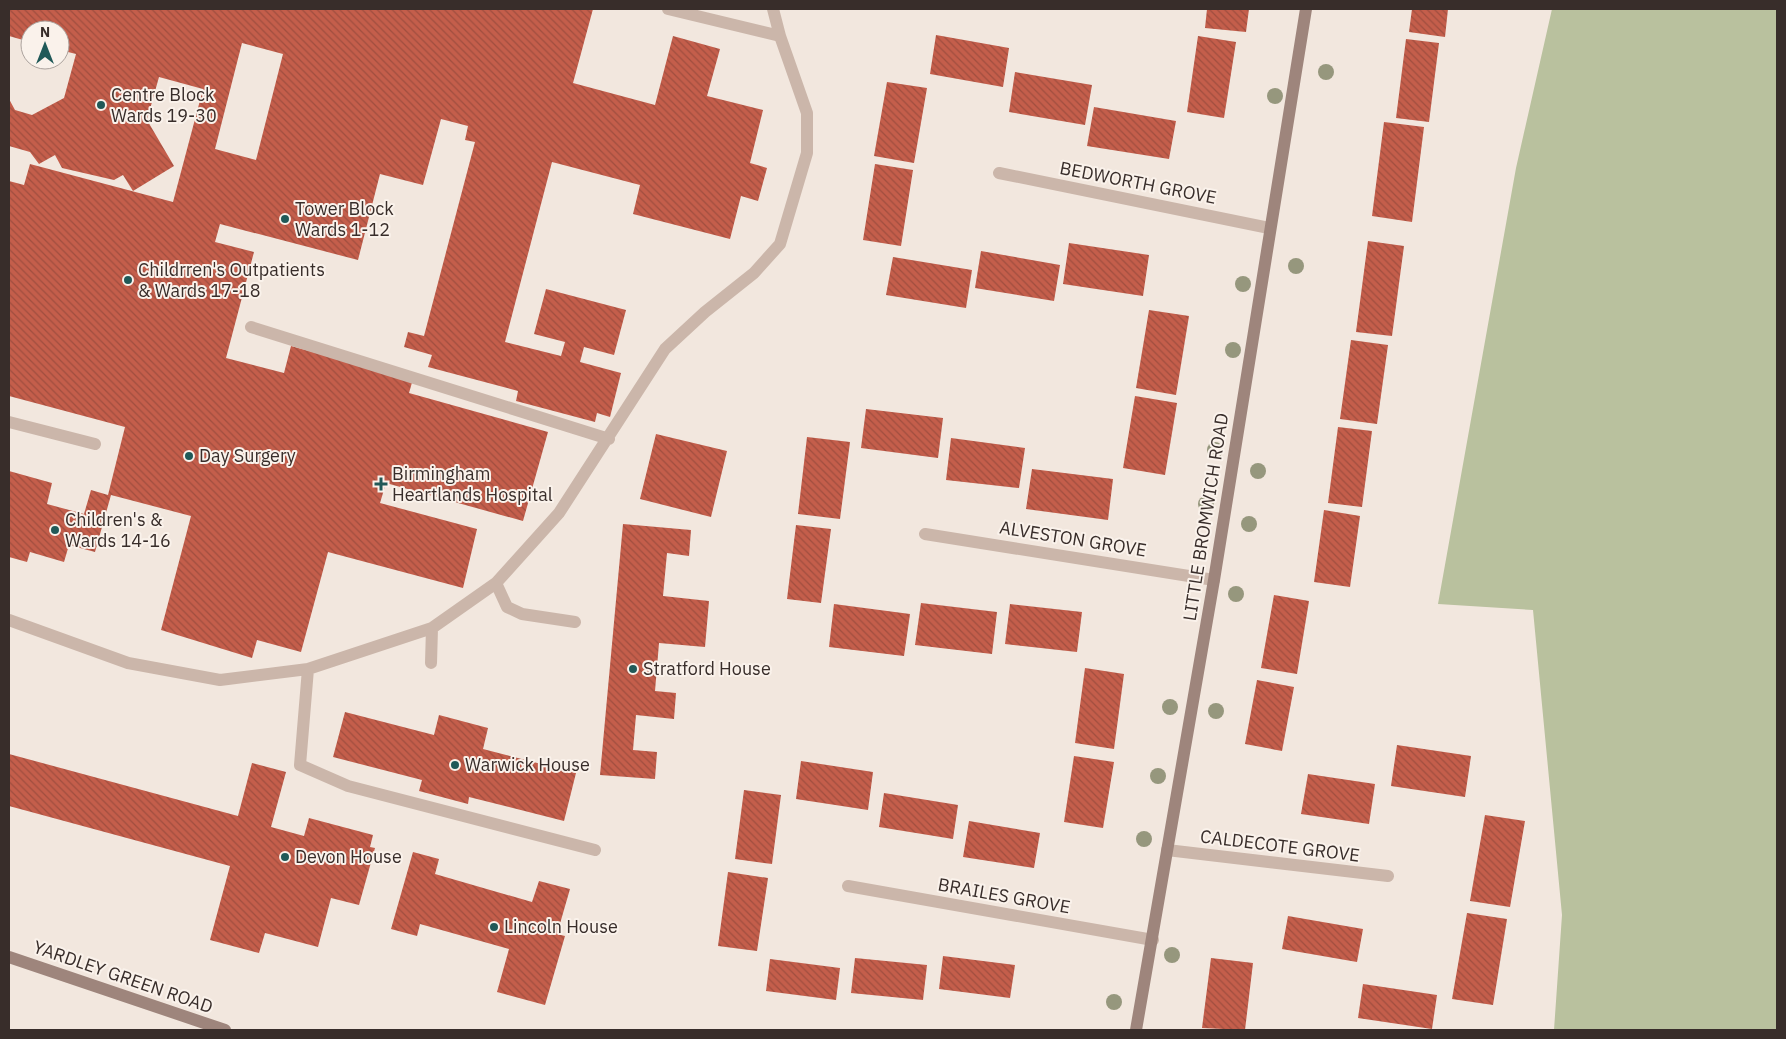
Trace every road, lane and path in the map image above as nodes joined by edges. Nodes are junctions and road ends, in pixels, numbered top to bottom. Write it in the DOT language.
graph roads {
  1 [pos="668,9"];
  2 [pos="773,9"];
  3 [pos="1306,9"];
  4 [pos="780,36"];
  5 [pos="999,173"];
  6 [pos="1270,228"];
  7 [pos="251,327"];
  8 [pos="9,422"];
  9 [pos="609,439"];
  10 [pos="95,444"];
  11 [pos="925,534"];
  12 [pos="1214,580"];
  13 [pos="496,583"];
  14 [pos="9,620"];
  15 [pos="575,622"];
  16 [pos="432,628"];
  17 [pos="431,663"];
  18 [pos="308,669"];
  19 [pos="595,850"];
  20 [pos="1167,850"];
  21 [pos="1388,876"];
  22 [pos="848,886"];
  23 [pos="1153,940"];
  24 [pos="9,957"];
  25 [pos="225,1030"];
  26 [pos="1136,1030"];
  1 -- 4 [label="street"];
  2 -- 4 [label="street"];
  3 -- 6 [label="street, LITTLE BROMWICH ROAD"];
  4 -- 9 [label="street"];
  5 -- 6 [label="street, BEDWORTH GROVE"];
  6 -- 12 [label="street, LITTLE BROMWICH ROAD"];
  7 -- 9 [label="street"];
  8 -- 10 [label="street"];
  9 -- 13 [label="street"];
  11 -- 12 [label="street, ALVESTON GROVE"];
  12 -- 20 [label="street, LITTLE BROMWICH ROAD"];
  13 -- 15 [label="street"];
  13 -- 16 [label="street"];
  14 -- 18 [label="street"];
  16 -- 17 [label="street"];
  16 -- 18 [label="street"];
  18 -- 19 [label="street"];
  20 -- 21 [label="street, CALDECOTE GROVE"];
  20 -- 23 [label="street, LITTLE BROMWICH ROAD"];
  22 -- 23 [label="street, BRAILES GROVE"];
  23 -- 26 [label="street, LITTLE BROMWICH ROAD"];
  24 -- 25 [label="street, YARDLEY GREEN ROAD"];
}
